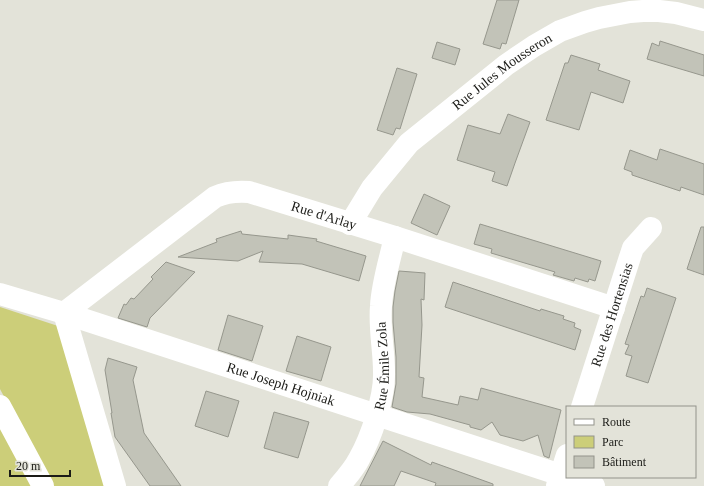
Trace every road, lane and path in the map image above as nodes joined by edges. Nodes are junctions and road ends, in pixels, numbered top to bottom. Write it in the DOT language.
graph roads {
  1 [pos="704,20"];
  2 [pos="350,224"];
  3 [pos="651,228"];
  4 [pos="395,237"];
  5 [pos="0,294"];
  6 [pos="614,308"];
  7 [pos="64,313"];
  8 [pos="0,406"];
  9 [pos="582,406"];
  10 [pos="377,414"];
  11 [pos="564,474"];
  12 [pos="574,478"];
  13 [pos="43,486"];
  14 [pos="115,486"];
  15 [pos="339,486"];
  16 [pos="594,486"];
  1 -- 2 [label="street, Rue Jules Mousseron"];
  2 -- 4 [label="street, Rue d'Arlay"];
  2 -- 7 [label="street, Rue d'Arlay"];
  3 -- 6 [label="street, Rue des Hortensias"];
  4 -- 6 [label="street, Rue d'Arlay"];
  4 -- 10 [label="street, Rue Émile Zola"];
  5 -- 7 [label="street, Rue Joseph Hojniak"];
  6 -- 9 [label="street, Rue des Hortensias"];
  7 -- 10 [label="street, Rue Joseph Hojniak"];
  7 -- 14 [label="street"];
  8 -- 13 [label="street"];
  10 -- 11 [label="street, Rue Joseph Hojniak"];
  10 -- 15 [label="street, Rue Émile Zola"];
  12 -- 16 [label="street, Rue Joseph Hojniak"];
}
